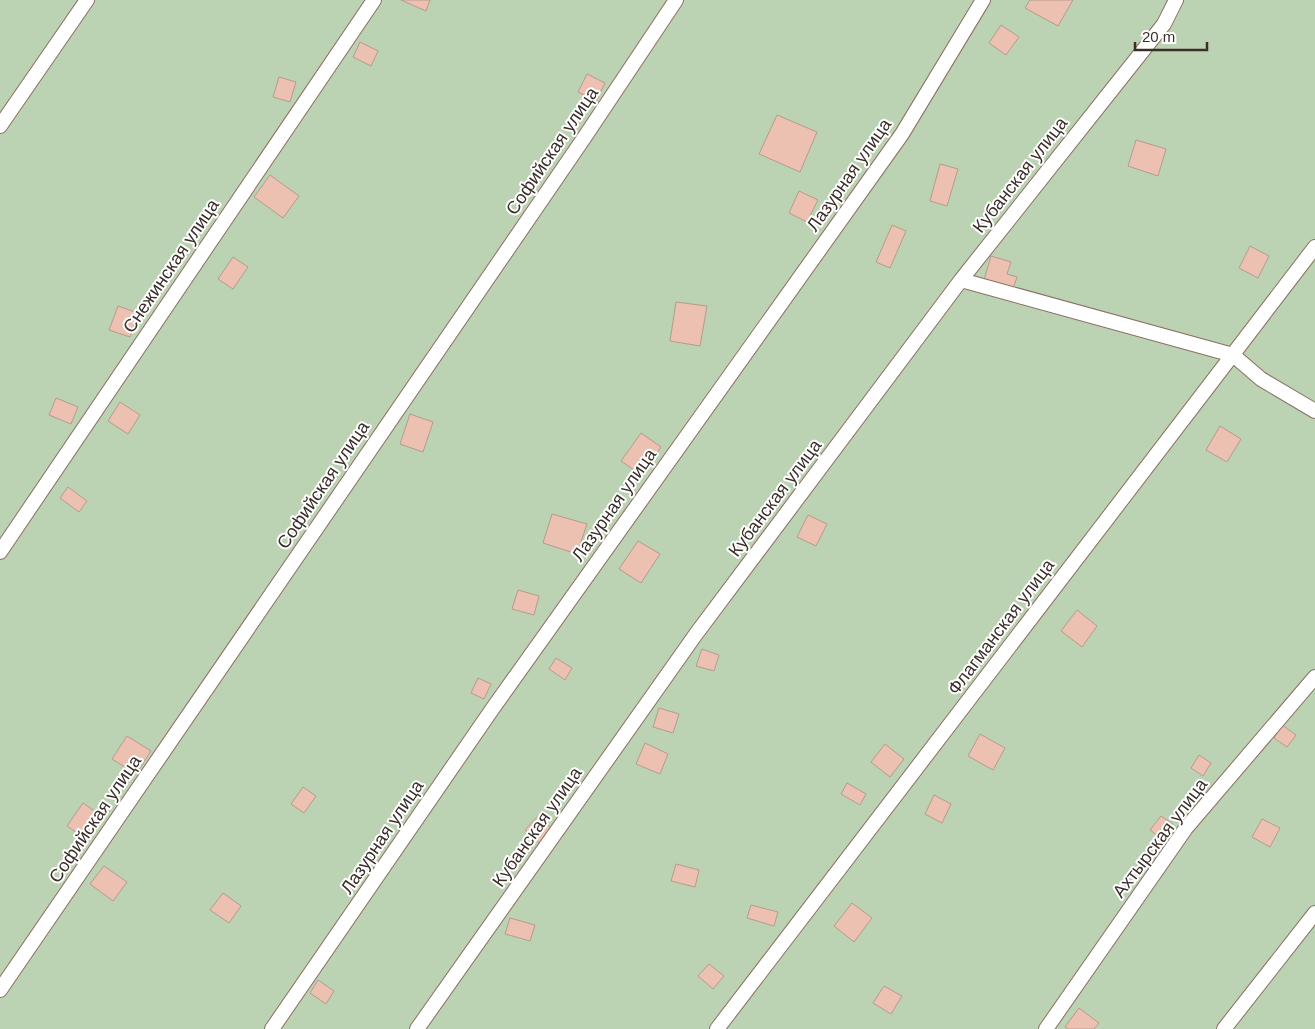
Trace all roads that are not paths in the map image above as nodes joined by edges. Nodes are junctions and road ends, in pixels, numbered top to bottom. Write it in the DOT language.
graph roads {
  1 [pos="87,0"];
  2 [pos="374,0"];
  3 [pos="676,0"];
  4 [pos="983,0"];
  5 [pos="1176,0"];
  6 [pos="0,126"];
  7 [pos="1315,247"];
  8 [pos="962,280"];
  9 [pos="1232,355"];
  10 [pos="1315,411"];
  11 [pos="0,552"];
  12 [pos="1315,677"];
  13 [pos="1315,913"];
  14 [pos="0,990"];
  15 [pos="272,1029"];
  16 [pos="417,1029"];
  17 [pos="717,1029"];
  18 [pos="1046,1029"];
  19 [pos="1224,1029"];
  1 -- 6 [label="lane"];
  2 -- 11 [label="lane, Снежинская улица"];
  3 -- 14 [label="lane, Софийская улица"];
  4 -- 15 [label="lane, Лазурная улица"];
  5 -- 8 [label="lane, Кубанская улица"];
  7 -- 9 [label="lane, Флагманская улица"];
  8 -- 9 [label="lane"];
  8 -- 16 [label="lane, Кубанская улица"];
  9 -- 10 [label="lane"];
  9 -- 17 [label="lane, Флагманская улица"];
  12 -- 18 [label="lane, Ахтырская улица"];
  13 -- 19 [label="lane"];
}
